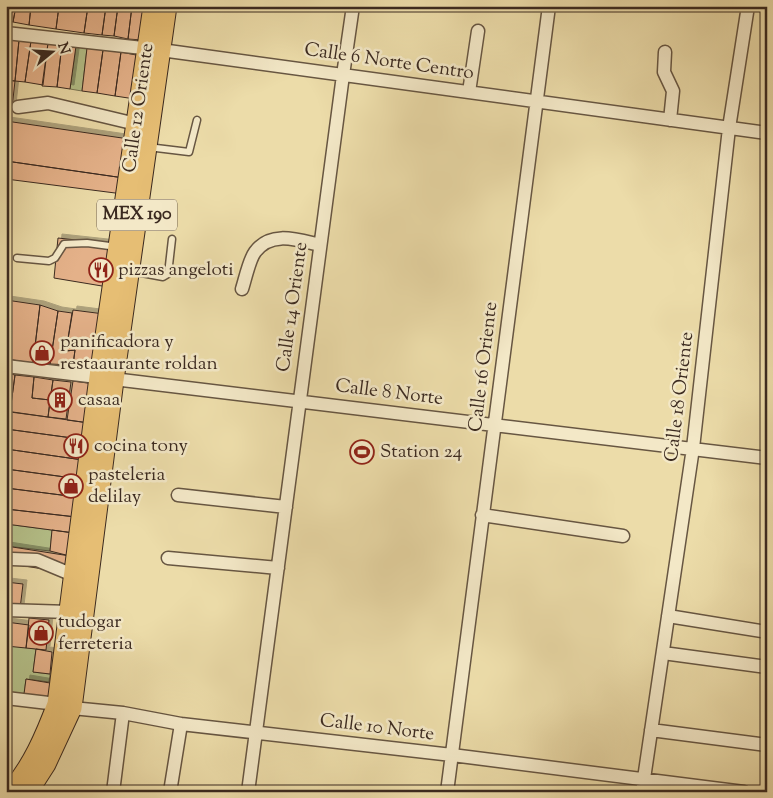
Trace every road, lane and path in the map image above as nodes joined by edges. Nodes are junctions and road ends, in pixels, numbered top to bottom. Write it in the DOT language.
graph roads {
  1 [pos="153,6"];
  2 [pos="167,6"];
  3 [pos="354,6"];
  4 [pos="549,6"];
  5 [pos="748,6"];
  6 [pos="478,31"];
  7 [pos="6,33"];
  8 [pos="154,49"];
  9 [pos="665,52"];
  10 [pos="343,75"];
  11 [pos="470,92"];
  12 [pos="537,102"];
  13 [pos="18,107"];
  14 [pos="197,120"];
  15 [pos="670,120"];
  16 [pos="136,124"];
  17 [pos="729,128"];
  18 [pos="767,133"];
  19 [pos="147,147"];
  20 [pos="172,240"];
  21 [pos="320,245"];
  22 [pos="118,248"];
  23 [pos="17,258"];
  24 [pos="129,271"];
  25 [pos="242,290"];
  26 [pos="6,366"];
  27 [pos="106,378"];
  28 [pos="300,401"];
  29 [pos="495,425"];
  30 [pos="693,448"];
  31 [pos="767,458"];
  32 [pos="178,495"];
  33 [pos="286,507"];
  34 [pos="482,515"];
  35 [pos="624,536"];
  36 [pos="168,558"];
  37 [pos="12,559"];
  38 [pos="278,568"];
  39 [pos="73,575"];
  40 [pos="6,610"];
  41 [pos="69,612"];
  42 [pos="668,616"];
  43 [pos="767,632"];
  44 [pos="663,653"];
  45 [pos="767,667"];
  46 [pos="6,698"];
  47 [pos="64,706"];
  48 [pos="123,713"];
  49 [pos="181,724"];
  50 [pos="652,730"];
  51 [pos="256,732"];
  52 [pos="767,745"];
  53 [pos="452,755"];
  54 [pos="643,786"];
  55 [pos="10,792"];
  56 [pos="28,792"];
  57 [pos="112,792"];
  58 [pos="170,792"];
  59 [pos="248,792"];
  60 [pos="447,792"];
  61 [pos="744,792"];
  1 -- 8 [label="main road, Calle 12 Oriente / MEX 190"];
  2 -- 8 [label="main road, Calle 12 Oriente / MEX 190"];
  3 -- 10 [label="street, Calle 14 Oriente"];
  4 -- 12 [label="street, Calle 16 Oriente"];
  5 -- 17 [label="street, Calle 18 Oriente"];
  6 -- 11 [label="street"];
  7 -- 8 [label="street, Calle 6 Norte Centro"];
  8 -- 10 [label="street, Calle 6 Norte Centro"];
  8 -- 16 [label="main road, Calle 12 Oriente / MEX 190"];
  8 -- 19 [label="main road, Calle 12 Oriente / MEX 190"];
  9 -- 15 [label="street"];
  10 -- 11 [label="street, Calle 6 Norte Centro"];
  10 -- 21 [label="street, Calle 14 Oriente"];
  11 -- 12 [label="street, Calle 6 Norte Centro"];
  12 -- 15 [label="street, Calle 6 Norte Centro"];
  12 -- 29 [label="street, Calle 16 Oriente"];
  13 -- 16 [label="street"];
  14 -- 19 [label="lane"];
  15 -- 17 [label="street, Calle 6 Norte Centro"];
  16 -- 22 [label="main road, Calle 12 Oriente / MEX 190"];
  17 -- 18 [label="street, Calle 6 Norte Centro"];
  17 -- 30 [label="street, Calle 18 Oriente"];
  19 -- 24 [label="main road, Calle 12 Oriente / MEX 190"];
  20 -- 24 [label="lane"];
  21 -- 25 [label="street"];
  21 -- 28 [label="street, Calle 14 Oriente"];
  22 -- 23 [label="lane"];
  22 -- 27 [label="main road, Calle 12 Oriente / MEX 190"];
  24 -- 27 [label="main road, Calle 12 Oriente / MEX 190"];
  26 -- 27 [label="street, Calle 8 Norte"];
  27 -- 28 [label="street, Calle 8 Norte"];
  27 -- 39 [label="main road, Calle 12 Oriente / MEX 190"];
  27 -- 47 [label="main road, Calle 12 Oriente / MEX 190"];
  28 -- 29 [label="street, Calle 8 Norte"];
  28 -- 33 [label="street, Calle 14 Oriente"];
  29 -- 30 [label="street, Calle 8 Norte"];
  29 -- 34 [label="street, Calle 16 Oriente"];
  30 -- 31 [label="street, Calle 8 Norte"];
  30 -- 42 [label="street, Calle 18 Oriente"];
  32 -- 33 [label="street"];
  33 -- 38 [label="street, Calle 14 Oriente"];
  34 -- 35 [label="street"];
  34 -- 53 [label="street, Calle 16 Oriente"];
  36 -- 38 [label="street"];
  37 -- 39 [label="street"];
  38 -- 51 [label="street, Calle 14 Oriente"];
  39 -- 41 [label="main road, Calle 12 Oriente / MEX 190"];
  40 -- 41 [label="street"];
  41 -- 47 [label="main road, Calle 12 Oriente / MEX 190"];
  42 -- 43 [label="street"];
  42 -- 44 [label="street, Calle 18 Oriente"];
  44 -- 45 [label="street"];
  44 -- 50 [label="street, Calle 18 Oriente"];
  46 -- 47 [label="street, Calle 10 Norte"];
  47 -- 48 [label="street, Calle 10 Norte"];
  47 -- 55 [label="main road, Calle 12 Oriente / MEX 190"];
  47 -- 56 [label="main road, Calle 12 Oriente / MEX 190"];
  48 -- 49 [label="street, Calle 10 Norte"];
  48 -- 57 [label="street"];
  49 -- 51 [label="street, Calle 10 Norte"];
  49 -- 58 [label="street"];
  50 -- 52 [label="street"];
  50 -- 54 [label="street, Calle 18 Oriente"];
  51 -- 53 [label="street, Calle 10 Norte"];
  51 -- 59 [label="street, Calle 14 Oriente"];
  53 -- 54 [label="street, Calle 10 Norte"];
  53 -- 60 [label="street, Calle 16 Oriente"];
  54 -- 61 [label="street, Calle 10 Norte"];
}
